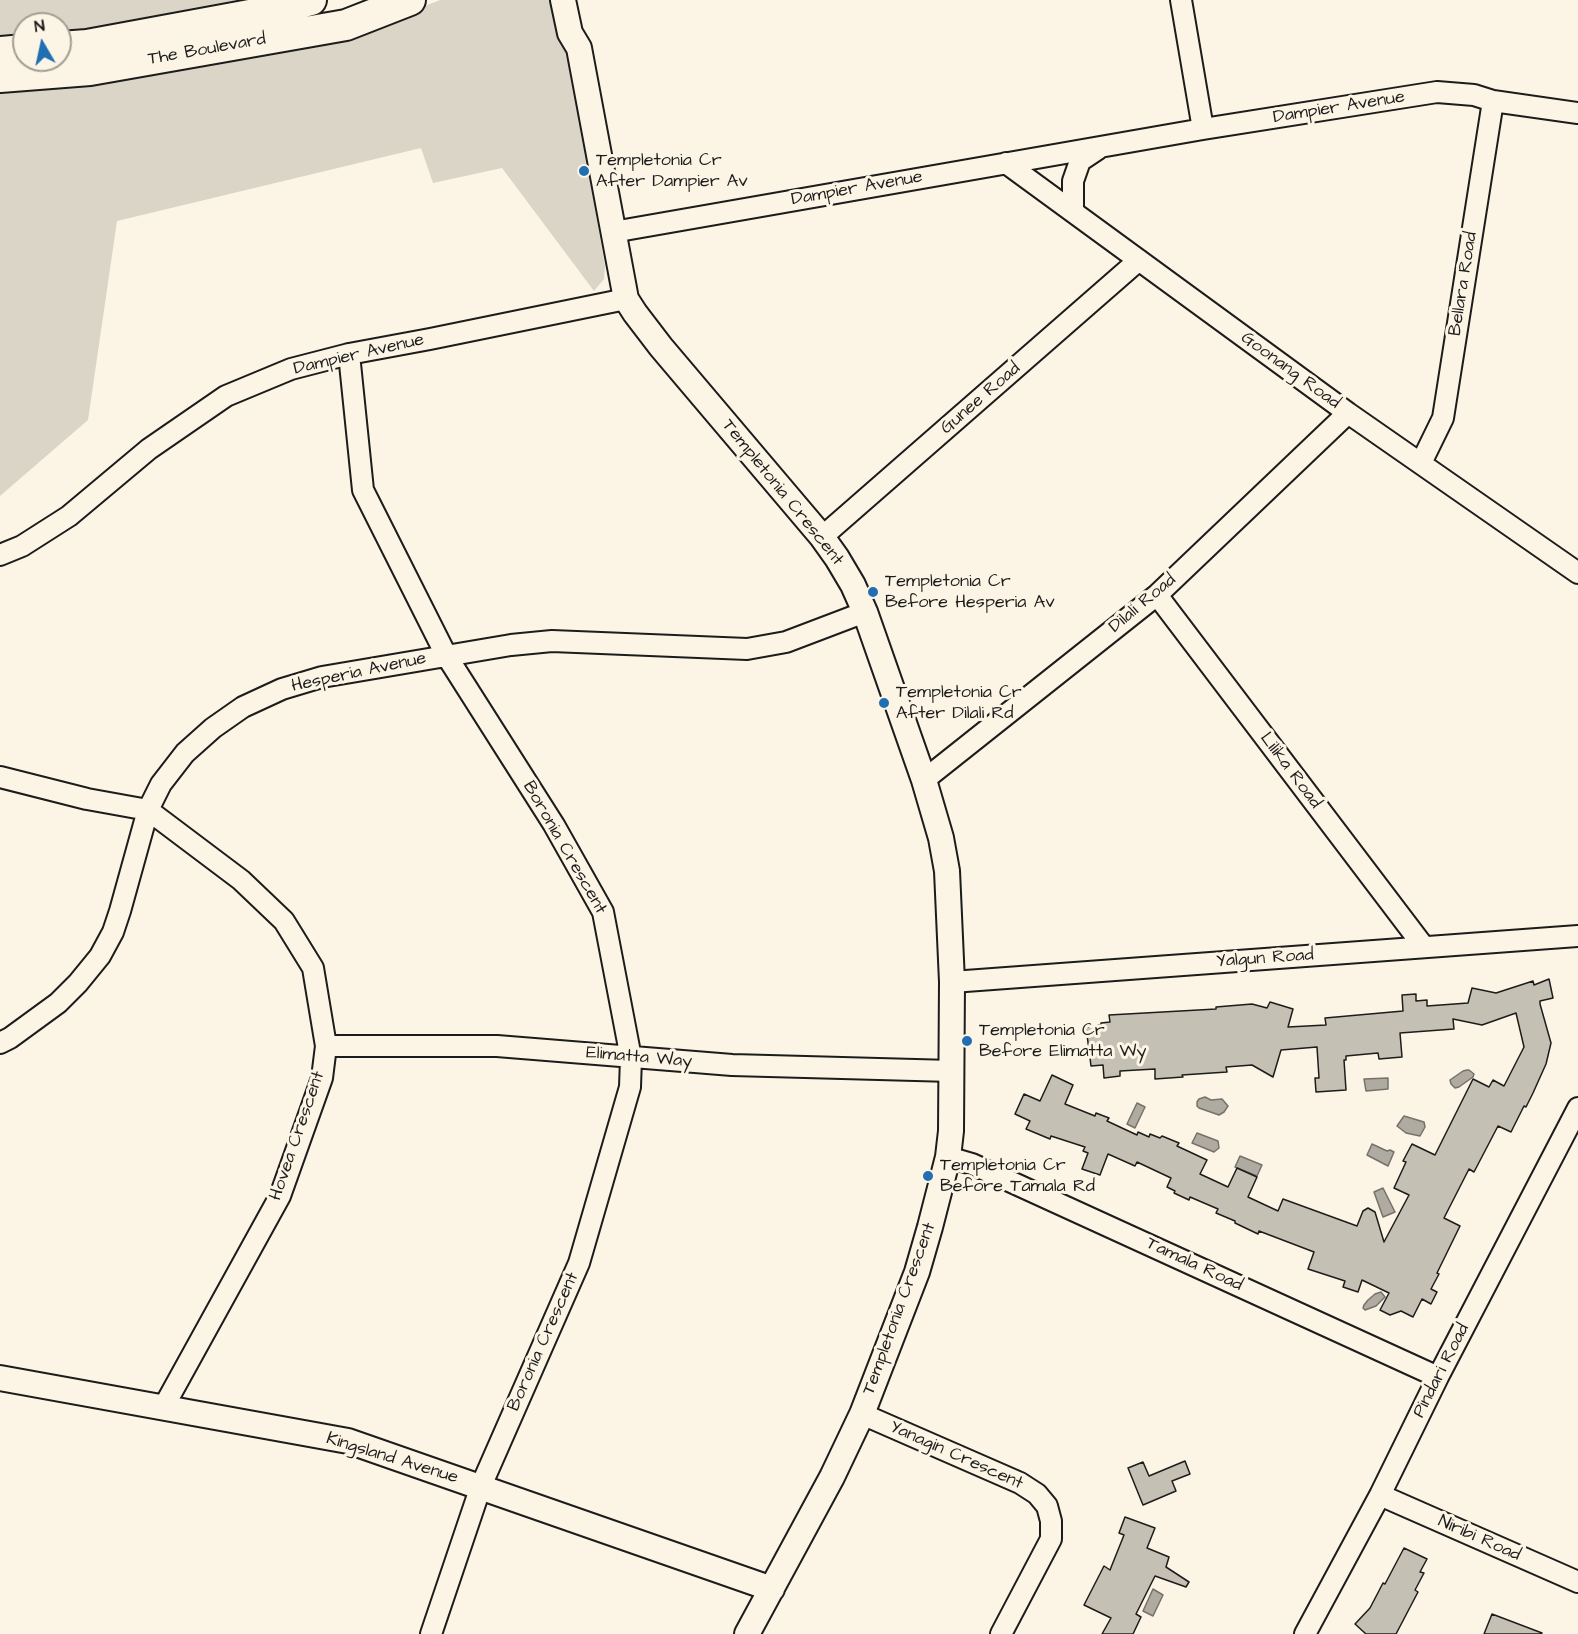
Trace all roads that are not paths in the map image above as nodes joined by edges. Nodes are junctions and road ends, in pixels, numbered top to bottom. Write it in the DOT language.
graph roads {
  1 [pos="311,0"];
  2 [pos="410,0"];
  3 [pos="563,0"];
  4 [pos="578,0"];
  5 [pos="1181,0"];
  6 [pos="72,46"];
  7 [pos="579,48"];
  8 [pos="0,77"];
  9 [pos="1493,100"];
  10 [pos="1578,113"];
  11 [pos="1203,129"];
  12 [pos="1101,148"];
  13 [pos="1006,164"];
  14 [pos="1073,212"];
  15 [pos="613,232"];
  16 [pos="1139,260"];
  17 [pos="626,299"];
  18 [pos="349,354"];
  19 [pos="1348,413"];
  20 [pos="1421,463"];
  21 [pos="822,537"];
  22 [pos="0,555"];
  23 [pos="1578,573"];
  24 [pos="1157,595"];
  25 [pos="865,612"];
  26 [pos="446,655"];
  27 [pos="0,777"];
  28 [pos="924,780"];
  29 [pos="148,810"];
  30 [pos="1578,936"];
  31 [pos="1424,947"];
  32 [pos="952,982"];
  33 [pos="0,1043"];
  34 [pos="326,1046"];
  35 [pos="631,1058"];
  36 [pos="952,1071"];
  37 [pos="1578,1108"];
  38 [pos="948,1157"];
  39 [pos="1438,1377"];
  40 [pos="0,1378"];
  41 [pos="163,1408"];
  42 [pos="862,1414"];
  43 [pos="481,1486"];
  44 [pos="1380,1495"];
  45 [pos="1578,1582"];
  46 [pos="772,1589"];
  47 [pos="431,1634"];
  48 [pos="747,1634"];
  49 [pos="1002,1634"];
  50 [pos="1305,1634"];
  1 -- 6 [label="main road, The Boulevard"];
  2 -- 8 [label="main road, The Boulevard"];
  3 -- 7 [label="street, Templetonia Crescent"];
  4 -- 7 [label="street, Templetonia Crescent"];
  5 -- 11 [label="street"];
  7 -- 15 [label="street, Templetonia Crescent"];
  9 -- 10 [label="street, Dampier Avenue"];
  9 -- 11 [label="street, Dampier Avenue"];
  9 -- 20 [label="street, Bellara Road"];
  11 -- 12 [label="street, Dampier Avenue"];
  12 -- 13 [label="street, Dampier Avenue"];
  12 -- 14 [label="street, Dampier Avenue"];
  13 -- 14 [label="street, Goonang Road"];
  13 -- 15 [label="street, Dampier Avenue"];
  14 -- 16 [label="street, Goonang Road"];
  15 -- 17 [label="street, Templetonia Crescent"];
  16 -- 19 [label="street, Goonang Road"];
  16 -- 21 [label="street, Gunee Road"];
  17 -- 18 [label="street, Dampier Avenue"];
  17 -- 21 [label="street, Templetonia Crescent"];
  18 -- 22 [label="street, Dampier Avenue"];
  18 -- 26 [label="street, Boronia Crescent"];
  19 -- 20 [label="street, Goonang Road"];
  19 -- 24 [label="street, Dilali Road"];
  20 -- 23 [label="street, Goonang Road"];
  21 -- 25 [label="street, Templetonia Crescent"];
  24 -- 28 [label="street, Dilali Road"];
  24 -- 31 [label="street, Lilika Road"];
  25 -- 26 [label="street, Hesperia Avenue"];
  25 -- 28 [label="street, Templetonia Crescent"];
  26 -- 29 [label="street, Hesperia Avenue"];
  26 -- 35 [label="street, Boronia Crescent"];
  27 -- 29 [label="street, Hovea Crescent"];
  28 -- 32 [label="street, Templetonia Crescent"];
  29 -- 33 [label="street, Hesperia Avenue"];
  29 -- 34 [label="street, Hovea Crescent"];
  30 -- 31 [label="street, Yalgun Road"];
  31 -- 32 [label="street, Yalgun Road"];
  32 -- 36 [label="street, Templetonia Crescent"];
  34 -- 35 [label="street, Elimatta Way"];
  34 -- 41 [label="street, Hovea Crescent"];
  35 -- 36 [label="street, Elimatta Way"];
  35 -- 43 [label="street, Boronia Crescent"];
  36 -- 38 [label="street, Templetonia Crescent"];
  37 -- 39 [label="street, Pindari Road"];
  38 -- 39 [label="street, Tamala Road"];
  38 -- 42 [label="street, Templetonia Crescent"];
  39 -- 44 [label="street, Pindari Road"];
  40 -- 41 [label="street, Kingsland Avenue"];
  41 -- 43 [label="street, Kingsland Avenue"];
  42 -- 46 [label="street, Templetonia Crescent"];
  42 -- 49 [label="street, Yanagin Crescent"];
  43 -- 46 [label="street, Kingsland Avenue"];
  43 -- 47 [label="street, Boronia Crescent"];
  44 -- 45 [label="street, Niribi Road"];
  44 -- 50 [label="street, Pindari Road"];
  46 -- 48 [label="street, Templetonia Crescent"];
}
